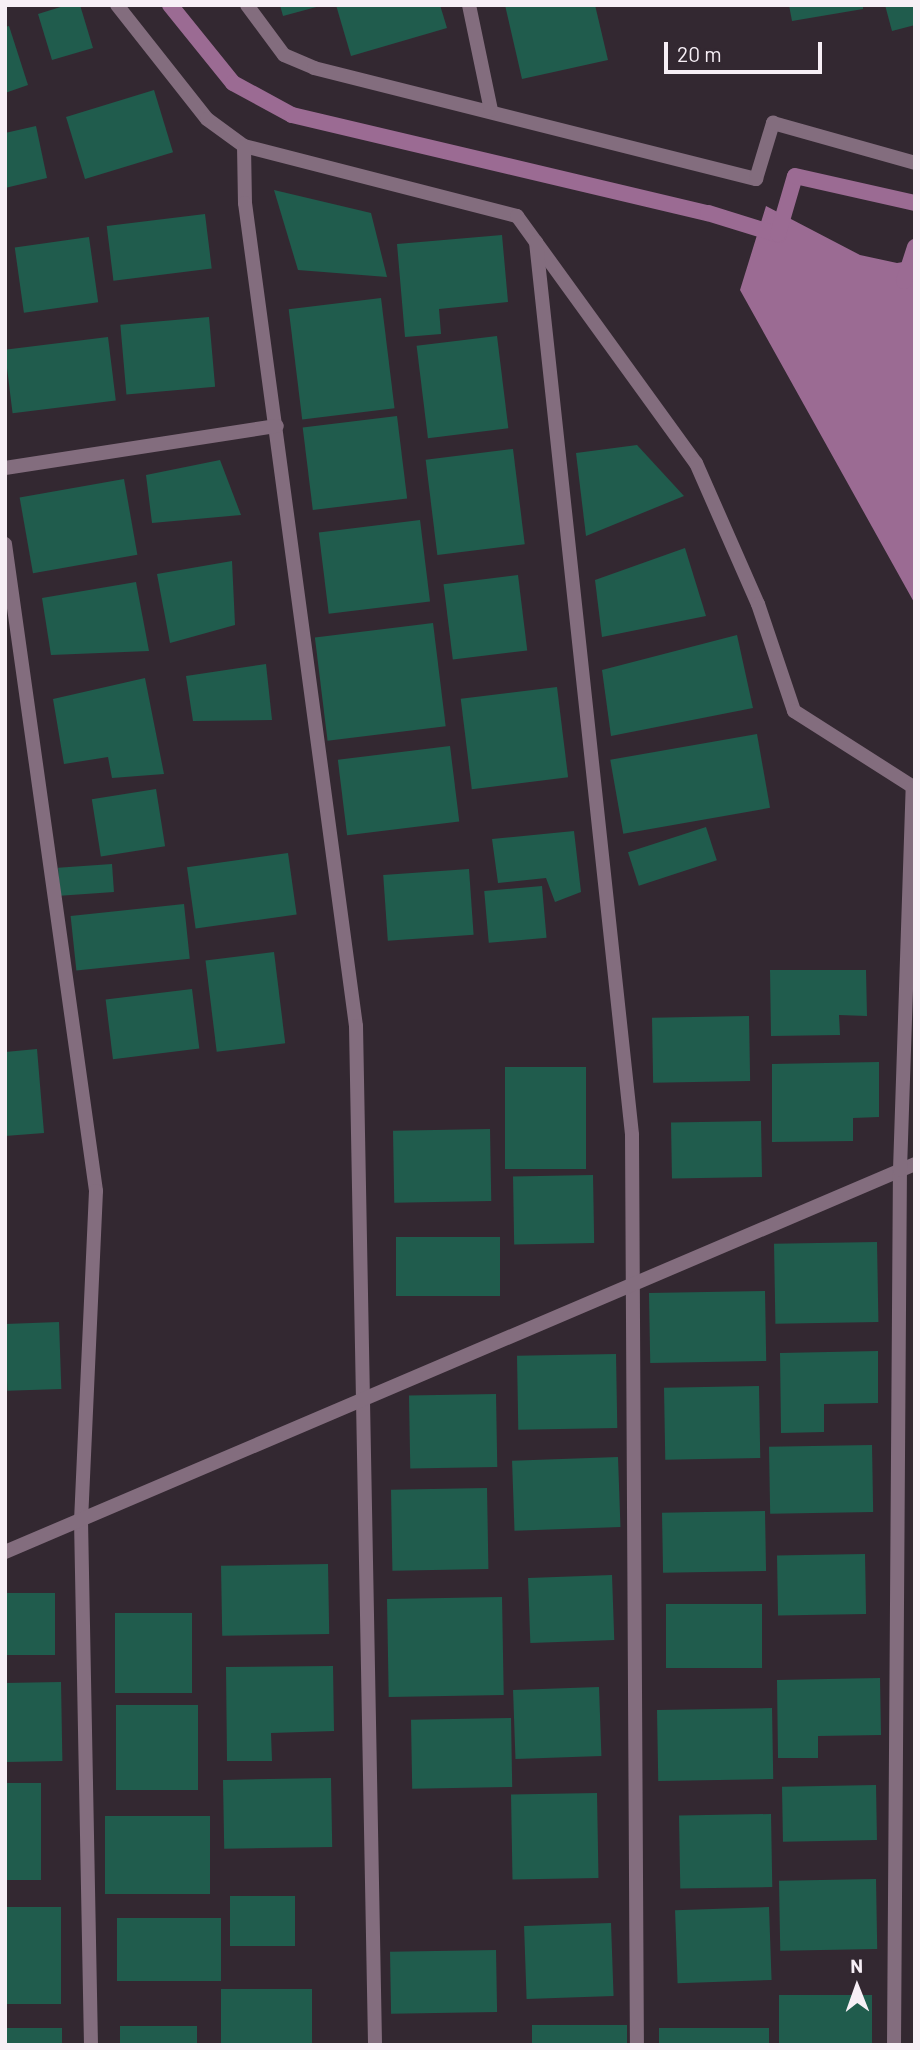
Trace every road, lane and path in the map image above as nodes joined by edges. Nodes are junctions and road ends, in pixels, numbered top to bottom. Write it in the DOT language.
graph roads {
  1 [pos="117,5"];
  2 [pos="247,5"];
  3 [pos="469,5"];
  4 [pos="491,110"];
  5 [pos="244,146"];
  6 [pos="915,163"];
  7 [pos="536,242"];
  8 [pos="277,426"];
  9 [pos="5,468"];
  10 [pos="5,544"];
  11 [pos="914,787"];
  12 [pos="915,1164"];
  13 [pos="900,1170"];
  14 [pos="630,1285"];
  15 [pos="367,1398"];
  16 [pos="81,1520"];
  17 [pos="5,1552"];
  18 [pos="91,2045"];
  19 [pos="375,2045"];
  20 [pos="637,2045"];
  21 [pos="894,2045"];
  1 -- 5 [label="street"];
  2 -- 4 [label="street"];
  3 -- 4 [label="street"];
  4 -- 6 [label="street"];
  5 -- 7 [label="street"];
  5 -- 8 [label="street"];
  7 -- 11 [label="street"];
  7 -- 14 [label="street"];
  8 -- 9 [label="street"];
  8 -- 15 [label="street"];
  10 -- 16 [label="street"];
  11 -- 13 [label="street"];
  12 -- 13 [label="street"];
  13 -- 14 [label="street"];
  13 -- 21 [label="street"];
  14 -- 15 [label="street"];
  14 -- 20 [label="street"];
  15 -- 16 [label="street"];
  15 -- 19 [label="street"];
  16 -- 17 [label="street"];
  16 -- 18 [label="street"];
}
